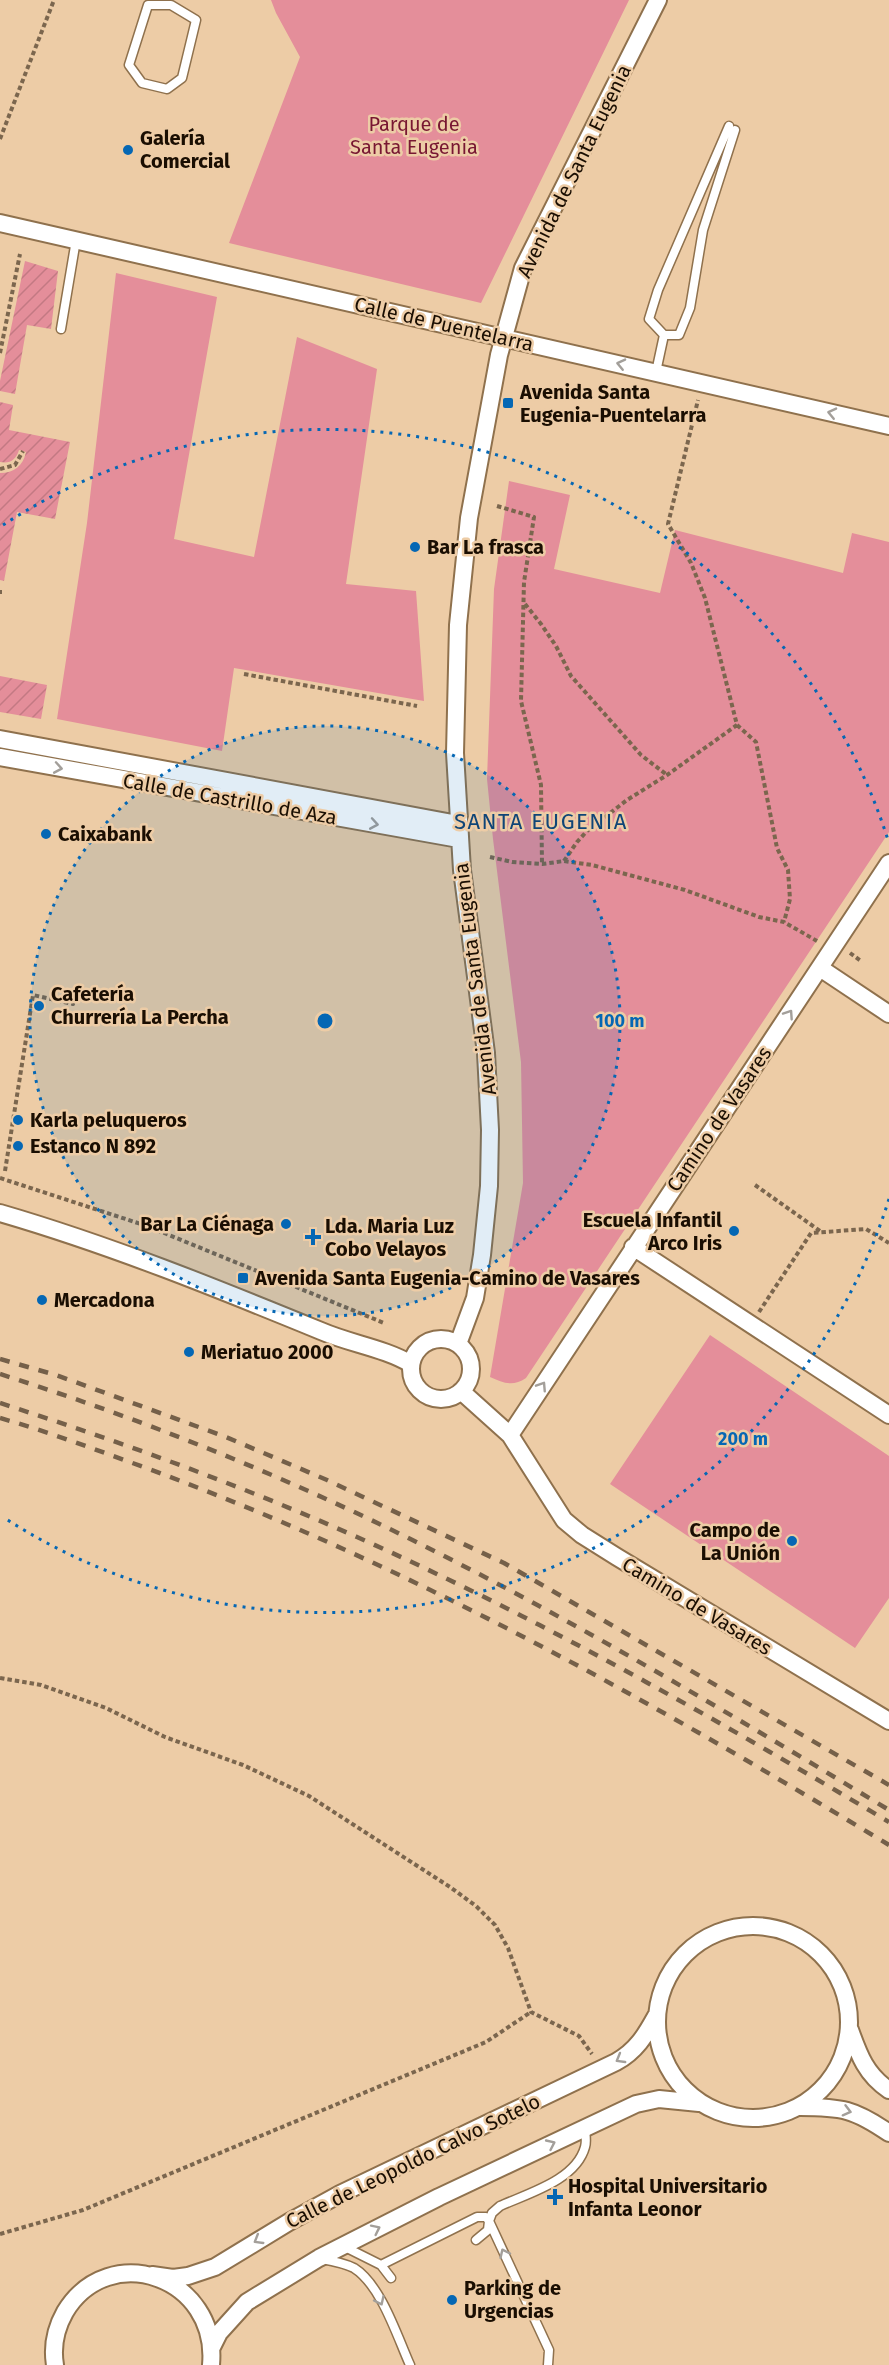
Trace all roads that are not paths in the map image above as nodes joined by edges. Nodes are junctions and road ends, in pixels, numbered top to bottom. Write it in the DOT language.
graph roads {
  1 [pos="658,0"];
  2 [pos="147,3"];
  3 [pos="0,222"];
  4 [pos="76,240"];
  5 [pos="61,329"];
  6 [pos="664,335"];
  7 [pos="503,338"];
  8 [pos="656,372"];
  9 [pos="889,426"];
  10 [pos="0,739"];
  11 [pos="0,758"];
  12 [pos="459,832"];
  13 [pos="889,863"];
  14 [pos="820,968"];
  15 [pos="889,1014"];
  16 [pos="0,1213"];
  17 [pos="633,1247"];
  18 [pos="458,1344"];
  19 [pos="411,1364"];
  20 [pos="461,1391"];
  21 [pos="889,1415"];
  22 [pos="510,1435"];
  23 [pos="889,1721"];
  24 [pos="657,2015"];
  25 [pos="849,2028"];
  26 [pos="889,2090"];
  27 [pos="699,2103"];
  28 [pos="800,2107"];
  29 [pos="585,2128"];
  30 [pos="889,2133"];
  31 [pos="489,2221"];
  32 [pos="476,2240"];
  33 [pos="341,2246"];
  34 [pos="319,2258"];
  35 [pos="381,2265"];
  36 [pos="152,2276"];
  37 [pos="391,2278"];
  38 [pos="213,2358"];
  39 [pos="54,2364"];
  40 [pos="410,2365"];
  41 [pos="548,2365"];
  1 -- 7 [label="street, Avenida de Santa Eugenia"];
  2 -- 2 [label="lane"];
  3 -- 4 [label="street, Calle de Puentelarra"];
  4 -- 5 [label="lane"];
  4 -- 7 [label="street, Calle de Puentelarra"];
  6 -- 6 [label="lane"];
  6 -- 8 [label="lane"];
  8 -- 7 [label="street, Calle de Puentelarra, one-way"];
  7 -- 12 [label="street, Avenida de Santa Eugenia"];
  9 -- 8 [label="street, Calle de Puentelarra, one-way"];
  10 -- 12 [label="street, Calle de Castrillo de Aza"];
  11 -- 12 [label="street, Calle de Castrillo de Aza, one-way"];
  12 -- 18 [label="street, Avenida de Santa Eugenia"];
  13 -- 14 [label="street, Camino de Vasares"];
  14 -- 15 [label="street"];
  17 -- 14 [label="street, Camino de Vasares, one-way"];
  16 -- 19 [label="street"];
  17 -- 21 [label="street"];
  22 -- 17 [label="street, Camino de Vasares, one-way"];
  18 -- 19 [label="street"];
  18 -- 20 [label="street"];
  19 -- 20 [label="street"];
  20 -- 22 [label="street, Camino de Vasares"];
  22 -- 23 [label="street, Camino de Vasares"];
  24 -- 25 [label="street"];
  24 -- 27 [label="street"];
  24 -- 36 [label="street, Calle de Leopoldo Calvo Sotelo, one-way"];
  25 -- 26 [label="street"];
  25 -- 28 [label="street"];
  27 -- 28 [label="street"];
  27 -- 29 [label="street"];
  28 -- 30 [label="street, one-way"];
  29 -- 31 [label="lane"];
  33 -- 29 [label="street, one-way"];
  31 -- 32 [label="lane"];
  31 -- 35 [label="lane"];
  41 -- 31 [label="lane, one-way"];
  33 -- 34 [label="street"];
  33 -- 35 [label="lane"];
  34 -- 38 [label="street"];
  34 -- 40 [label="lane, one-way"];
  35 -- 37 [label="lane"];
  36 -- 38 [label="street"];
  36 -- 39 [label="street, Calle de Leopoldo Calvo Sotelo"];
}
